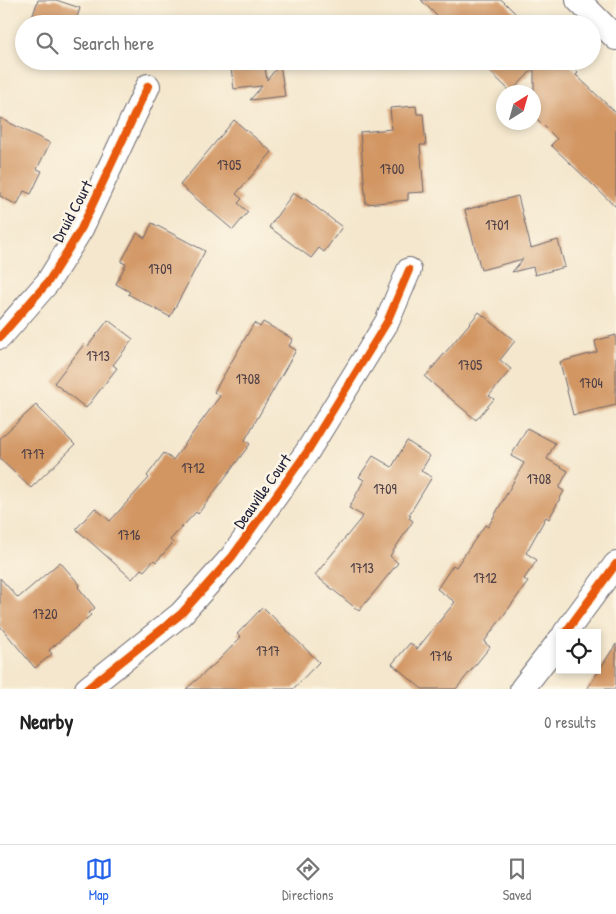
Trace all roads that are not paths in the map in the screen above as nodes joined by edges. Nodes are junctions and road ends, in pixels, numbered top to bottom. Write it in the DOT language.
graph roads {
  1 [pos="578,0"];
  2 [pos="593,15"];
  3 [pos="601,23"];
  4 [pos="616,38"];
  5 [pos="148,86"];
  6 [pos="409,270"];
  7 [pos="0,337"];
  8 [pos="616,564"];
  9 [pos="568,629"];
  10 [pos="556,645"];
  11 [pos="87,689"];
  12 [pos="522,689"];
  1 -- 2 [label="street"];
  3 -- 4 [label="street"];
  5 -- 7 [label="street, Druid Court"];
  6 -- 11 [label="street, Deauville Court"];
  8 -- 9 [label="street"];
  10 -- 12 [label="street"];
}
